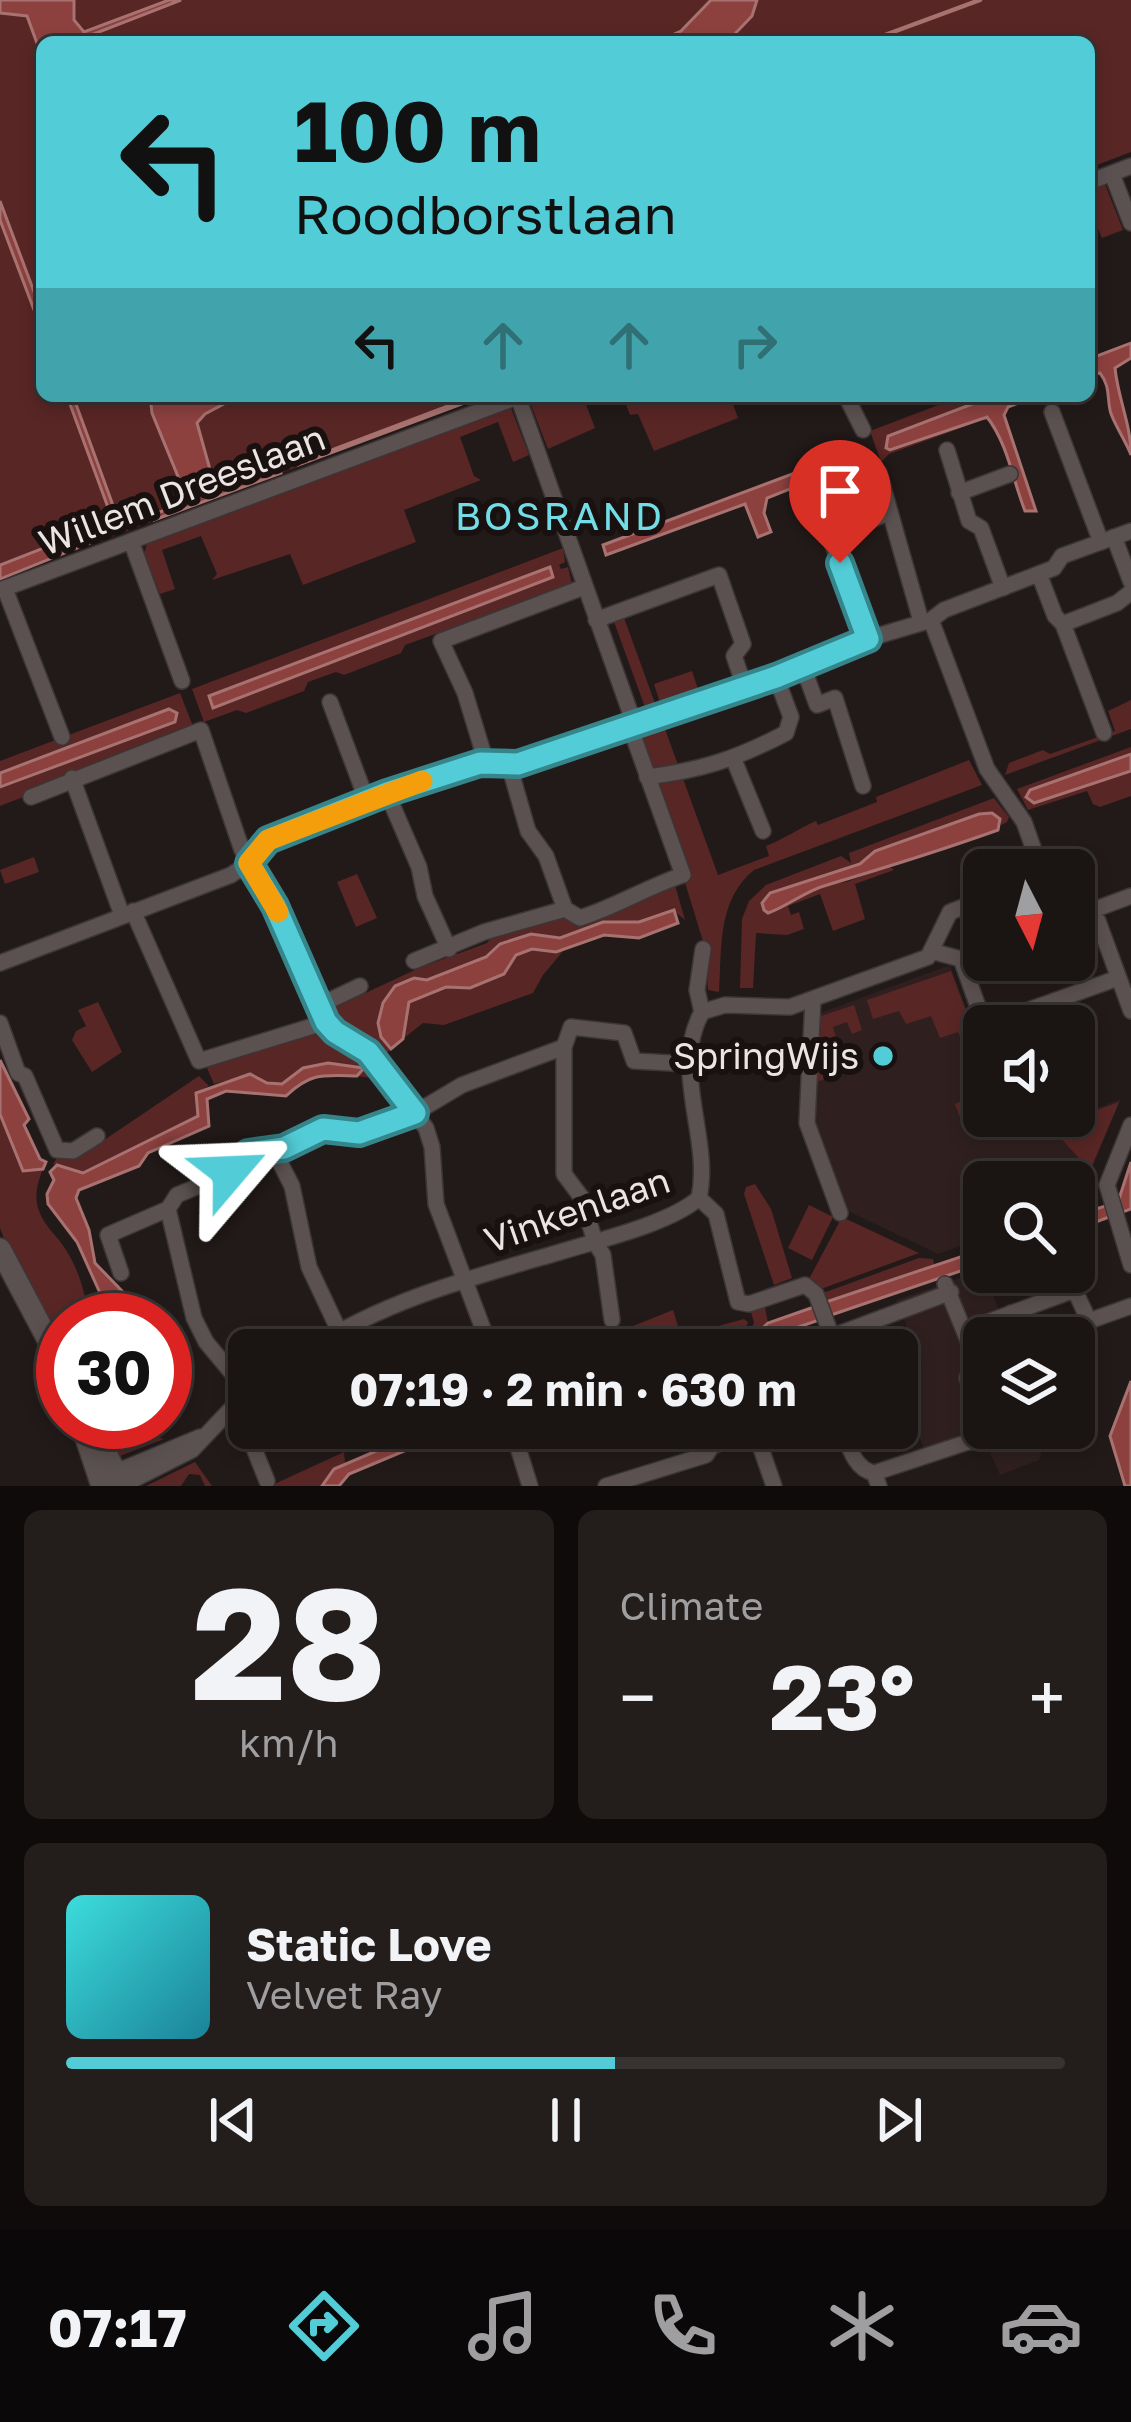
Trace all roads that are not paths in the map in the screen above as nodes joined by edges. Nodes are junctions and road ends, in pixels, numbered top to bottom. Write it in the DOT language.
graph roads {
  1 [pos="1131,166"];
  2 [pos="1112,174"];
  3 [pos="1095,180"];
  4 [pos="1131,223"];
  5 [pos="503,402"];
  6 [pos="521,402"];
  7 [pos="849,402"];
  8 [pos="1052,412"];
  9 [pos="863,430"];
  10 [pos="947,450"];
  11 [pos="879,473"];
  12 [pos="1010,474"];
  13 [pos="959,493"];
  14 [pos="889,513"];
  15 [pos="822,515"];
  16 [pos="829,536"];
  17 [pos="1116,537"];
  18 [pos="131,541"];
  19 [pos="1039,574"];
  20 [pos="1131,582"];
  21 [pos="584,586"];
  22 [pos="1003,588"];
  23 [pos="2,590"];
  24 [pos="1131,592"];
  25 [pos="596,620"];
  26 [pos="926,620"];
  27 [pos="1063,624"];
  28 [pos="868,639"];
  29 [pos="803,667"];
  30 [pos="776,677"];
  31 [pos="182,681"];
  32 [pos="744,685"];
  33 [pos="330,702"];
  34 [pos="632,724"];
  35 [pos="1104,733"];
  36 [pos="62,737"];
  37 [pos="734,760"];
  38 [pos="486,762"];
  39 [pos="508,765"];
  40 [pos="647,777"];
  41 [pos="72,778"];
  42 [pos="863,786"];
  43 [pos="387,793"];
  44 [pos="31,797"];
  45 [pos="367,801"];
  46 [pos="763,831"];
  47 [pos="1034,849"];
  48 [pos="249,863"];
  49 [pos="1131,896"];
  50 [pos="1095,905"];
  51 [pos="963,907"];
  52 [pos="566,909"];
  53 [pos="128,913"];
  54 [pos="1095,919"];
  55 [pos="449,949"];
  56 [pos="703,950"];
  57 [pos="931,951"];
  58 [pos="414,961"];
  59 [pos="0,962"];
  60 [pos="1118,979"];
  61 [pos="360,986"];
  62 [pos="813,999"];
  63 [pos="977,1005"];
  64 [pos="1044,1005"];
  65 [pos="1131,1011"];
  66 [pos="702,1012"];
  67 [pos="322,1014"];
  68 [pos="0,1023"];
  69 [pos="564,1048"];
  70 [pos="689,1064"];
  71 [pos="415,1113"];
  72 [pos="1131,1125"];
  73 [pos="98,1136"];
  74 [pos="272,1147"];
  75 [pos="699,1198"];
  76 [pos="168,1209"];
  77 [pos="840,1214"];
  78 [pos="595,1242"];
  79 [pos="0,1249"];
  80 [pos="1131,1265"];
  81 [pos="121,1273"];
  82 [pos="464,1280"];
  83 [pos="1131,1306"];
  84 [pos="1007,1314"];
  85 [pos="36,1317"];
  86 [pos="999,1317"];
  87 [pos="1009,1317"];
  88 [pos="1087,1317"];
  89 [pos="1095,1319"];
  90 [pos="612,1320"];
  91 [pos="963,1324"];
  92 [pos="340,1329"];
  93 [pos="342,1329"];
  94 [pos="482,1329"];
  95 [pos="829,1329"];
  96 [pos="838,1329"];
  97 [pos="228,1372"];
  98 [pos="228,1410"];
  99 [pos="963,1444"];
  100 [pos="94,1449"];
  101 [pos="100,1449"];
  102 [pos="259,1449"];
  103 [pos="519,1449"];
  104 [pos="710,1449"];
  105 [pos="764,1449"];
  106 [pos="851,1449"];
  107 [pos="877,1479"];
  108 [pos="267,1481"];
  109 [pos="111,1483"];
  110 [pos="614,1484"];
  111 [pos="530,1486"];
  112 [pos="774,1486"];
  1 -- 2 [label="street"];
  2 -- 3 [label="street"];
  2 -- 4 [label="street"];
  5 -- 18 [label="street, Willem Dreeslaan"];
  6 -- 21 [label="street"];
  7 -- 9 [label="street"];
  8 -- 17 [label="street"];
  10 -- 13 [label="street"];
  11 -- 14 [label="street"];
  12 -- 13 [label="street"];
  13 -- 22 [label="street"];
  14 -- 16 [label="street"];
  14 -- 26 [label="street"];
  15 -- 16 [label="street"];
  16 -- 28 [label="street"];
  17 -- 19 [label="street"];
  17 -- 20 [label="street"];
  18 -- 23 [label="street, Willem Dreeslaan"];
  18 -- 31 [label="street"];
  19 -- 22 [label="street"];
  19 -- 27 [label="street"];
  21 -- 25 [label="street"];
  21 -- 38 [label="street"];
  22 -- 26 [label="street"];
  23 -- 36 [label="street"];
  24 -- 27 [label="street"];
  25 -- 32 [label="street"];
  25 -- 34 [label="street"];
  26 -- 28 [label="street"];
  26 -- 47 [label="street"];
  27 -- 35 [label="street"];
  28 -- 29 [label="street"];
  29 -- 30 [label="street"];
  29 -- 42 [label="street"];
  30 -- 32 [label="street"];
  30 -- 37 [label="street"];
  32 -- 34 [label="street"];
  33 -- 45 [label="street"];
  34 -- 39 [label="street"];
  34 -- 40 [label="street"];
  37 -- 40 [label="street"];
  37 -- 46 [label="street"];
  38 -- 39 [label="street"];
  38 -- 43 [label="street"];
  39 -- 52 [label="street"];
  40 -- 52 [label="street"];
  41 -- 44 [label="street"];
  41 -- 48 [label="street"];
  41 -- 53 [label="street"];
  43 -- 45 [label="street"];
  43 -- 55 [label="street"];
  45 -- 48 [label="street"];
  48 -- 53 [label="street"];
  48 -- 67 [label="street"];
  49 -- 50 [label="street"];
  51 -- 57 [label="street"];
  52 -- 55 [label="street"];
  53 -- 59 [label="street"];
  53 -- 67 [label="street"];
  54 -- 60 [label="street"];
  55 -- 58 [label="street"];
  56 -- 66 [label="street, Vinkenlaan"];
  57 -- 62 [label="street"];
  57 -- 63 [label="street"];
  60 -- 64 [label="street"];
  60 -- 65 [label="street"];
  61 -- 67 [label="street"];
  62 -- 66 [label="street"];
  62 -- 77 [label="street"];
  66 -- 70 [label="street, Vinkenlaan"];
  67 -- 71 [label="street"];
  68 -- 73 [label="street"];
  69 -- 70 [label="street"];
  69 -- 71 [label="street"];
  69 -- 78 [label="street"];
  70 -- 75 [label="street, Vinkenlaan"];
  71 -- 74 [label="street"];
  71 -- 82 [label="street"];
  72 -- 80 [label="street"];
  74 -- 76 [label="street"];
  74 -- 92 [label="street"];
  75 -- 78 [label="street, Vinkenlaan"];
  75 -- 95 [label="street"];
  76 -- 81 [label="street"];
  76 -- 97 [label="street"];
  78 -- 82 [label="street, Vinkenlaan"];
  78 -- 90 [label="street"];
  79 -- 85 [label="street"];
  82 -- 93 [label="street, Vinkenlaan"];
  82 -- 94 [label="street"];
  83 -- 89 [label="street"];
  84 -- 86 [label="street"];
  84 -- 87 [label="street"];
  84 -- 88 [label="street"];
  91 -- 96 [label="street"];
  98 -- 109 [label="street"];
  99 -- 107 [label="street"];
  100 -- 109 [label="street"];
  101 -- 109 [label="street"];
  102 -- 108 [label="street"];
  103 -- 111 [label="street"];
  104 -- 110 [label="street"];
  105 -- 112 [label="street"];
  106 -- 107 [label="street"];
}
